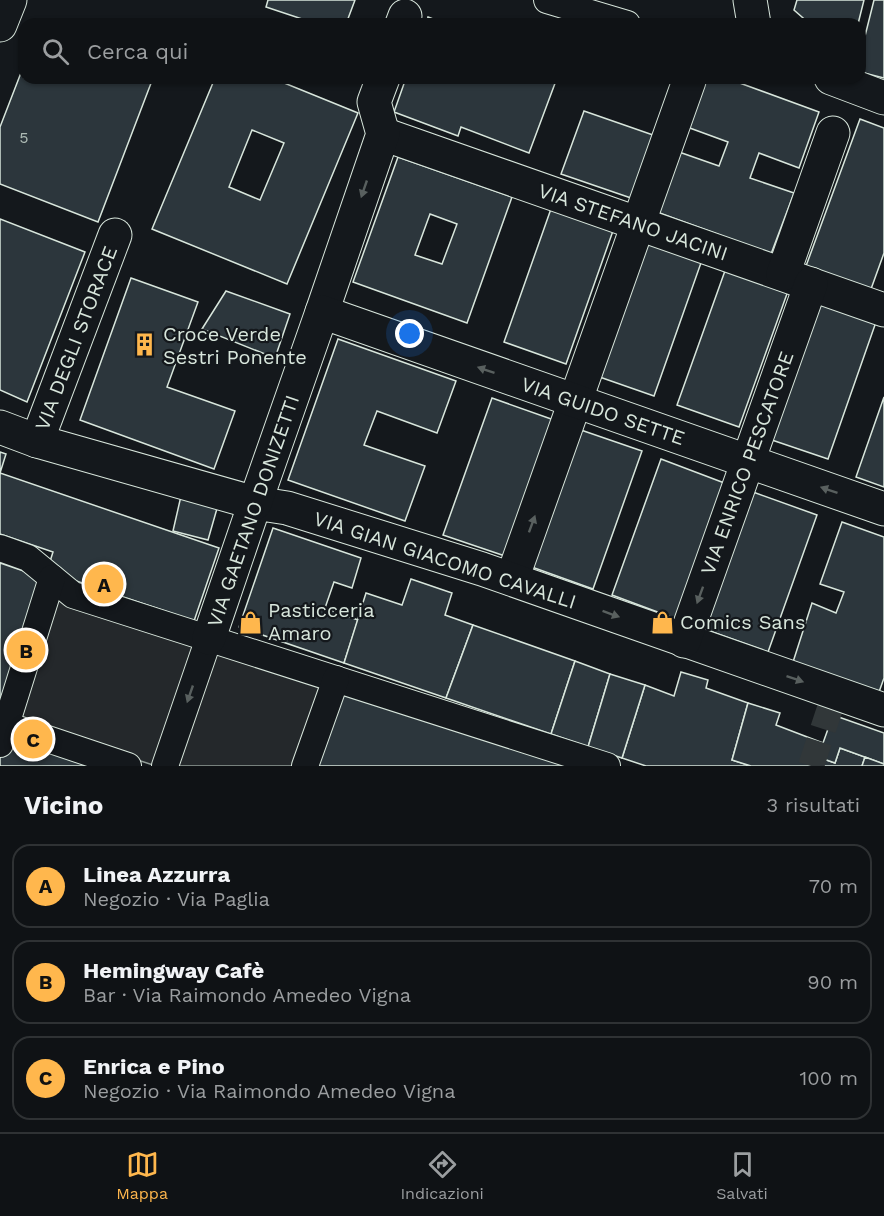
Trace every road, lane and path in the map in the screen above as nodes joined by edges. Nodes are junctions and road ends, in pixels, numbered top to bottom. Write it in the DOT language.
graph roads {
  1 [pos="10,0"];
  2 [pos="547,0"];
  3 [pos="750,0"];
  4 [pos="607,18"];
  5 [pos="753,18"];
  6 [pos="0,26"];
  7 [pos="381,84"];
  8 [pos="688,84"];
  9 [pos="847,84"];
  10 [pos="884,98"];
  11 [pos="833,133"];
  12 [pos="383,134"];
  13 [pos="638,224"];
  14 [pos="115,235"];
  15 [pos="797,279"];
  16 [pos="884,310"];
  17 [pos="322,312"];
  18 [pos="576,401"];
  19 [pos="0,428"];
  20 [pos="37,441"];
  21 [pos="748,461"];
  22 [pos="255,503"];
  23 [pos="884,509"];
  24 [pos="0,548"];
  25 [pos="52,578"];
  26 [pos="512,579"];
  27 [pos="209,638"];
  28 [pos="684,641"];
  29 [pos="336,679"];
  30 [pos="884,710"];
  31 [pos="2,730"];
  32 [pos="128,766"];
  33 [pos="165,766"];
  34 [pos="305,766"];
  35 [pos="607,766"];
  1 -- 6 [label="street"];
  2 -- 4 [label="street"];
  3 -- 5 [label="street"];
  7 -- 12 [label="street"];
  8 -- 13 [label="street"];
  9 -- 10 [label="street"];
  11 -- 15 [label="street, VIA ENRICO PESCATORE"];
  12 -- 13 [label="street, VIA STEFANO JACINI"];
  12 -- 17 [label="street, VIA GAETANO DONIZETTI, one-way"];
  13 -- 15 [label="street, VIA STEFANO JACINI"];
  13 -- 18 [label="street"];
  14 -- 20 [label="street, VIA DEGLI STORACE"];
  15 -- 16 [label="street, VIA STEFANO JACINI"];
  15 -- 21 [label="street, VIA ENRICO PESCATORE"];
  18 -- 17 [label="street, VIA GUIDO SETTE, one-way"];
  17 -- 22 [label="street, VIA GAETANO DONIZETTI"];
  18 -- 21 [label="street, VIA GUIDO SETTE"];
  26 -- 18 [label="street, one-way"];
  19 -- 20 [label="street, VIA GIAN GIACOMO CAVALLI"];
  20 -- 22 [label="street, VIA GIAN GIACOMO CAVALLI"];
  23 -- 21 [label="street, VIA GUIDO SETTE, one-way"];
  21 -- 28 [label="street, VIA ENRICO PESCATORE, one-way"];
  22 -- 26 [label="street, VIA GIAN GIACOMO CAVALLI"];
  22 -- 27 [label="street, VIA GAETANO DONIZETTI"];
  24 -- 25 [label="street"];
  25 -- 27 [label="street"];
  25 -- 31 [label="street"];
  26 -- 28 [label="street, VIA GIAN GIACOMO CAVALLI, one-way"];
  27 -- 29 [label="street"];
  27 -- 33 [label="street, one-way"];
  28 -- 30 [label="street, VIA GIAN GIACOMO CAVALLI, one-way"];
  29 -- 34 [label="street"];
  29 -- 35 [label="street"];
  31 -- 32 [label="street"];
}
